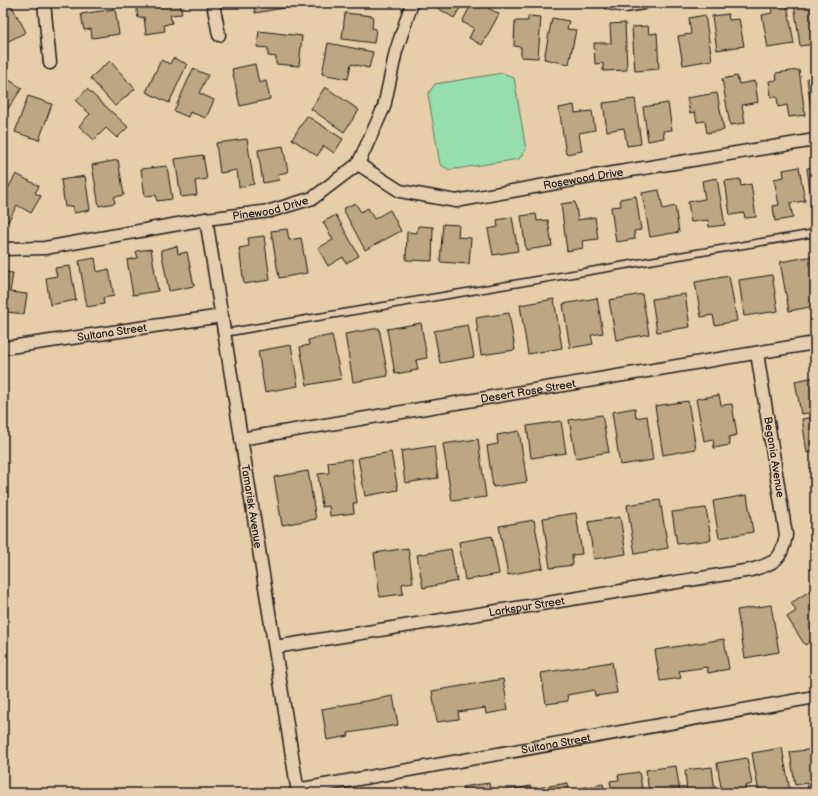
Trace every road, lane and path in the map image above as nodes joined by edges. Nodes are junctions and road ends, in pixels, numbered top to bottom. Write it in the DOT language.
graph roads {
  1 [pos="44,3"];
  2 [pos="213,3"];
  3 [pos="412,3"];
  4 [pos="608,3"];
  5 [pos="643,3"];
  6 [pos="219,35"];
  7 [pos="50,63"];
  8 [pos="815,140"];
  9 [pos="358,164"];
  10 [pos="206,219"];
  11 [pos="815,234"];
  12 [pos="3,249"];
  13 [pos="222,316"];
  14 [pos="224,333"];
  15 [pos="815,343"];
  16 [pos="3,348"];
  17 [pos="757,353"];
  18 [pos="241,439"];
  19 [pos="777,559"];
  20 [pos="275,647"];
  21 [pos="815,698"];
  22 [pos="297,791"];
  1 -- 7 [label="street"];
  2 -- 6 [label="street"];
  3 -- 9 [label="street, Pinewood Drive"];
  4 -- 5 [label="street"];
  8 -- 9 [label="street, Rosewood Drive"];
  9 -- 10 [label="street, Pinewood Drive"];
  10 -- 12 [label="street, Pinewood Drive"];
  10 -- 13 [label="street, Tamarisk Avenue"];
  11 -- 14 [label="lane"];
  13 -- 14 [label="street, Tamarisk Avenue"];
  13 -- 16 [label="street, Sultana Street"];
  14 -- 18 [label="street, Tamarisk Avenue"];
  15 -- 17 [label="street, Desert Rose Street"];
  17 -- 18 [label="street, Desert Rose Street"];
  17 -- 19 [label="street, Begonia Avenue"];
  18 -- 20 [label="street, Tamarisk Avenue"];
  19 -- 20 [label="street, Larkspur Street"];
  20 -- 22 [label="street, Tamarisk Avenue"];
  21 -- 22 [label="street, Sultana Street"];
}
